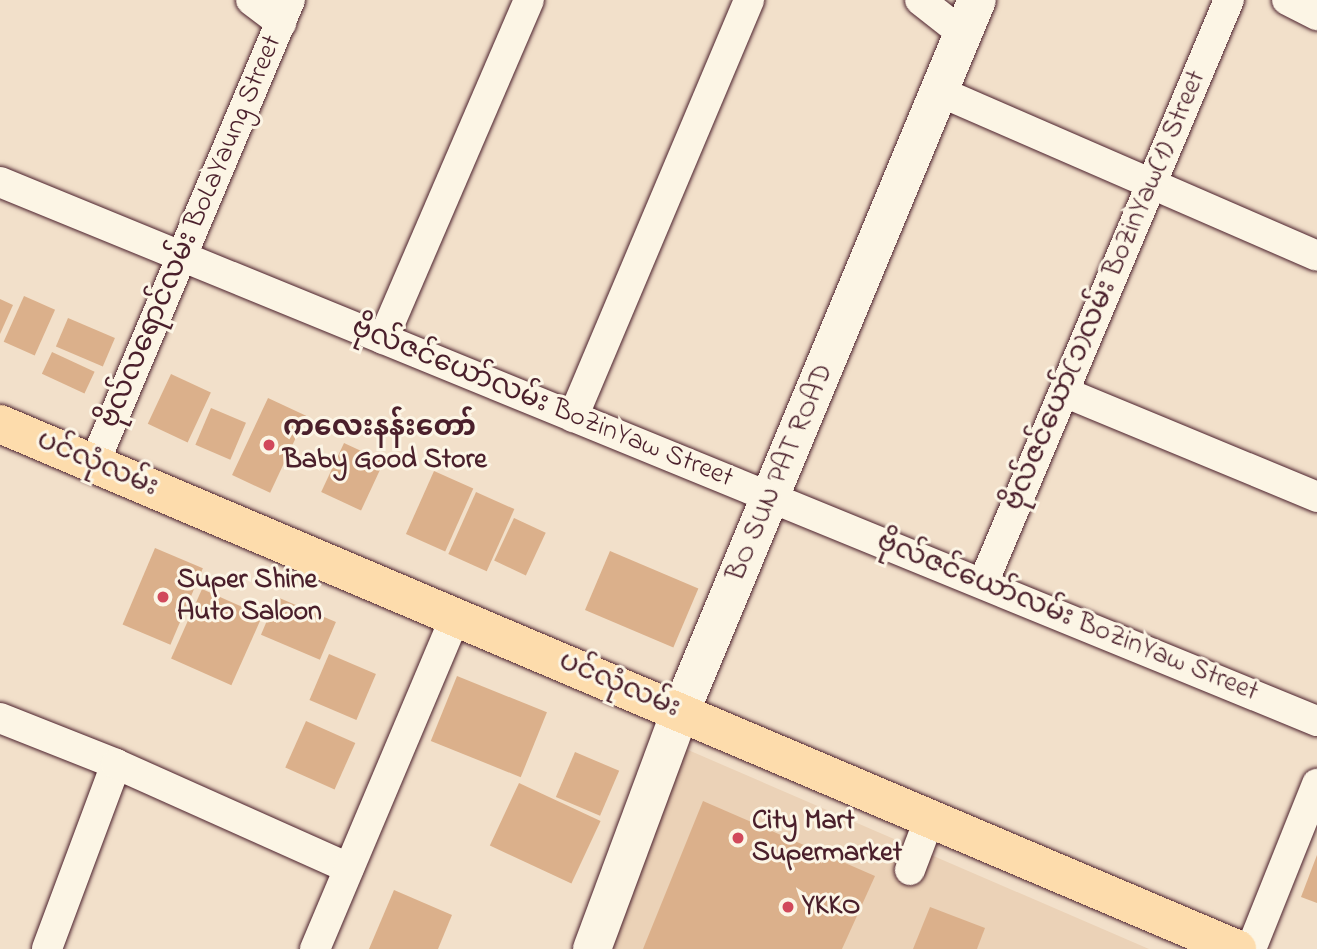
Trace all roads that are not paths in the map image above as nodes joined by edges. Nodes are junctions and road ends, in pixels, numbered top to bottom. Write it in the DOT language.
graph roads {
  1 [pos="251,0"];
  2 [pos="529,0"];
  3 [pos="749,0"];
  4 [pos="920,0"];
  5 [pos="1229,0"];
  6 [pos="1287,0"];
  7 [pos="286,11"];
  8 [pos="1317,15"];
  9 [pos="970,17"];
  10 [pos="938,91"];
  11 [pos="1153,181"];
  12 [pos="0,182"];
  13 [pos="1317,256"];
  14 [pos="182,257"];
  15 [pos="383,339"];
  16 [pos="1064,392"];
  17 [pos="573,417"];
  18 [pos="0,424"];
  19 [pos="94,464"];
  20 [pos="1317,497"];
  21 [pos="772,498"];
  22 [pos="984,581"];
  23 [pos="456,616"];
  24 [pos="680,713"];
  25 [pos="0,718"];
  26 [pos="1317,721"];
  27 [pos="116,764"];
  28 [pos="1317,784"];
  29 [pos="929,820"];
  30 [pos="349,867"];
  31 [pos="909,870"];
  32 [pos="47,949"];
  33 [pos="315,949"];
  34 [pos="592,949"];
  35 [pos="1237,949"];
  36 [pos="1251,949"];
  1 -- 7 [label="street"];
  2 -- 15 [label="street"];
  3 -- 17 [label="street"];
  4 -- 9 [label="street"];
  5 -- 11 [label="street, ဗိုလ်ဇင်ယော်(၁)လမ်း BoZinYaw(1) Street"];
  6 -- 8 [label="street"];
  7 -- 14 [label="street, ဗိုလ်လရောင်လမ်း BoLaYaung Street"];
  9 -- 10 [label="street, BO SUN PAT ROAD"];
  10 -- 11 [label="street"];
  10 -- 21 [label="street, BO SUN PAT ROAD"];
  11 -- 13 [label="street"];
  11 -- 16 [label="street, ဗိုလ်ဇင်ယော်(၁)လမ်း BoZinYaw(1) Street"];
  12 -- 14 [label="street, ဗိုလ်ဇင်ယော်လမ်း BoZinYaw Street"];
  14 -- 15 [label="street, ဗိုလ်ဇင်ယော်လမ်း BoZinYaw Street"];
  14 -- 19 [label="street, ဗိုလ်လရောင်လမ်း BoLaYaung Street"];
  15 -- 17 [label="street, ဗိုလ်ဇင်ယော်လမ်း BoZinYaw Street"];
  16 -- 20 [label="street"];
  16 -- 22 [label="street, ဗိုလ်ဇင်ယော်(၁)လမ်း BoZinYaw(1) Street"];
  17 -- 21 [label="street, ဗိုလ်ဇင်ယော်လမ်း BoZinYaw Street"];
  18 -- 19 [label="main road, ပင်လုံလမ်း"];
  19 -- 23 [label="main road, ပင်လုံလမ်း"];
  21 -- 22 [label="street, ဗိုလ်ဇင်ယော်လမ်း BoZinYaw Street"];
  21 -- 24 [label="street, BO SUN PAT ROAD"];
  22 -- 26 [label="street, ဗိုလ်ဇင်ယော်လမ်း BoZinYaw Street"];
  23 -- 24 [label="main road, ပင်လုံလမ်း"];
  23 -- 30 [label="street"];
  24 -- 29 [label="main road, ပင်လုံလမ်း"];
  24 -- 34 [label="street, BO SUN PAT ROAD"];
  25 -- 27 [label="street"];
  27 -- 30 [label="street"];
  27 -- 32 [label="street"];
  28 -- 36 [label="street"];
  29 -- 31 [label="street"];
  29 -- 35 [label="main road, ပင်လုံလမ်း"];
  30 -- 33 [label="street"];
}
